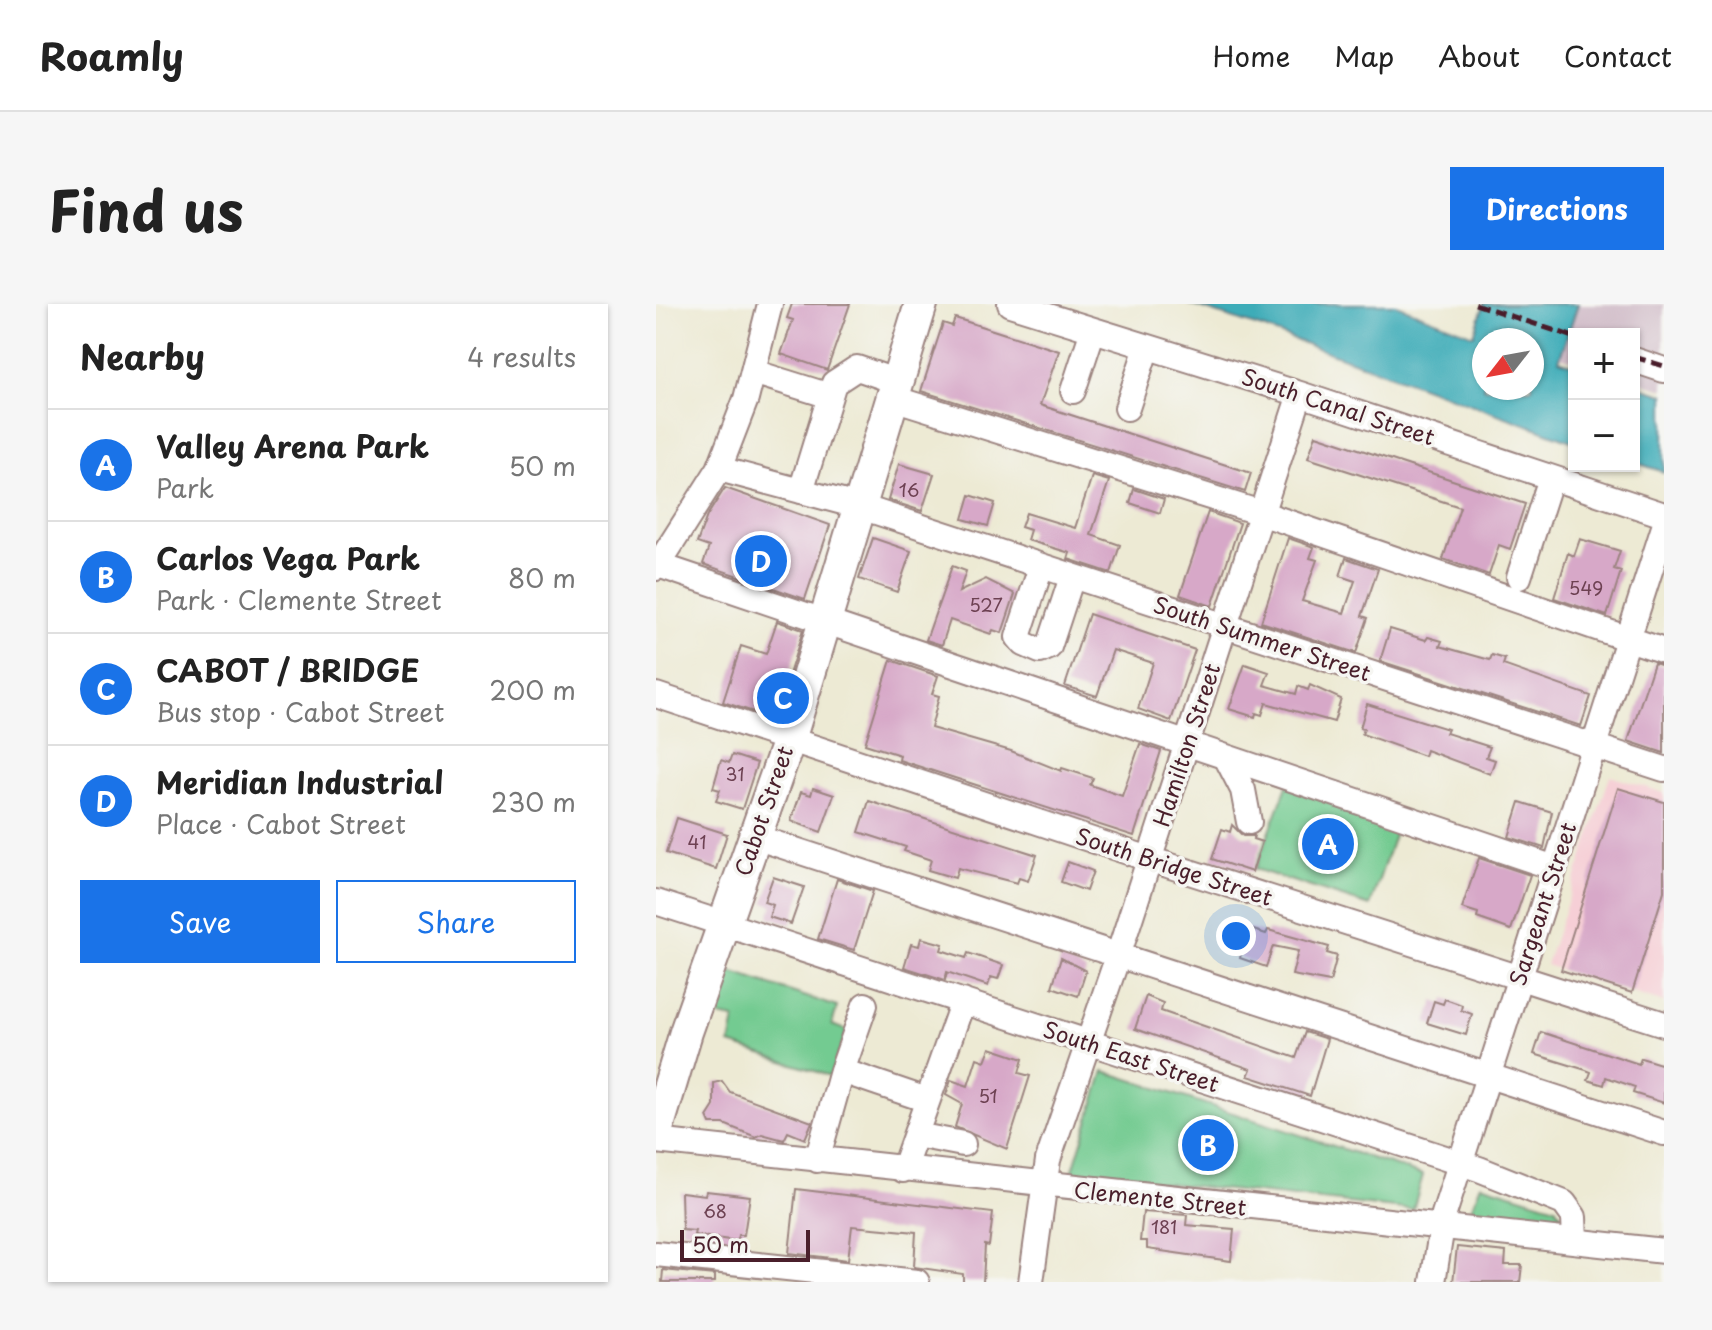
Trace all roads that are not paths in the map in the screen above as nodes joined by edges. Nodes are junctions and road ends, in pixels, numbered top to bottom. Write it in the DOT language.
graph roads {
  1 [pos="770,304"];
  2 [pos="921,304"];
  3 [pos="1010,304"];
  4 [pos="1093,330"];
  5 [pos="1147,347"];
  6 [pos="1640,362"];
  7 [pos="1664,370"];
  8 [pos="753,372"];
  9 [pos="896,390"];
  10 [pos="1073,391"];
  11 [pos="1300,394"];
  12 [pos="830,396"];
  13 [pos="1127,408"];
  14 [pos="719,469"];
  15 [pos="1551,478"];
  16 [pos="801,491"];
  17 [pos="861,507"];
  18 [pos="1261,513"];
  19 [pos="1664,515"];
  20 [pos="1664,527"];
  21 [pos="657,567"];
  22 [pos="1041,567"];
  23 [pos="1072,577"];
  24 [pos="1519,577"];
  25 [pos="826,621"];
  26 [pos="1225,627"];
  27 [pos="1629,640"];
  28 [pos="1664,651"];
  29 [pos="656,695"];
  30 [pos="789,740"];
  31 [pos="1187,745"];
  32 [pos="1595,747"];
  33 [pos="1227,759"];
  34 [pos="1664,769"];
  35 [pos="1249,822"];
  36 [pos="755,837"];
  37 [pos="1149,859"];
  38 [pos="1555,868"];
  39 [pos="656,902"];
  40 [pos="725,924"];
  41 [pos="1118,956"];
  42 [pos="1519,977"];
  43 [pos="963,1001"];
  44 [pos="865,1005"];
  45 [pos="1664,1024"];
  46 [pos="1088,1044"];
  47 [pos="665,1070"];
  48 [pos="842,1071"];
  49 [pos="1487,1076"];
  50 [pos="927,1100"];
  51 [pos="656,1132"];
  52 [pos="1664,1133"];
  53 [pos="916,1135"];
  54 [pos="656,1141"];
  55 [pos="963,1144"];
  56 [pos="817,1160"];
  57 [pos="1460,1164"];
  58 [pos="903,1170"];
  59 [pos="1044,1186"];
  60 [pos="1441,1229"];
  61 [pos="1575,1241"];
  62 [pos="1664,1251"];
  63 [pos="656,1254"];
  64 [pos="917,1282"];
  65 [pos="1031,1282"];
  66 [pos="1433,1282"];
  1 -- 8 [label="street"];
  2 -- 9 [label="main road, Cabot Street"];
  3 -- 4 [label="street, South Canal Street"];
  4 -- 5 [label="street, South Canal Street"];
  4 -- 10 [label="street"];
  5 -- 11 [label="street, South Canal Street"];
  5 -- 13 [label="street"];
  6 -- 7 [label="street"];
  8 -- 12 [label="street"];
  8 -- 14 [label="street"];
  9 -- 12 [label="street"];
  9 -- 17 [label="main road, Cabot Street"];
  9 -- 18 [label="street"];
  11 -- 15 [label="street, South Canal Street"];
  11 -- 18 [label="street, Hamilton Street"];
  12 -- 16 [label="street"];
  14 -- 16 [label="street, South Summer Street"];
  14 -- 21 [label="street"];
  15 -- 19 [label="street, South Canal Street"];
  15 -- 24 [label="street"];
  16 -- 17 [label="street, South Summer Street"];
  17 -- 22 [label="street, South Summer Street"];
  17 -- 25 [label="main road, Cabot Street"];
  18 -- 26 [label="street, Hamilton Street"];
  18 -- 27 [label="street"];
  20 -- 27 [label="street, Sargeant Street"];
  21 -- 25 [label="street"];
  22 -- 23 [label="street, South Summer Street"];
  22 -- 23 [label="street"];
  23 -- 26 [label="street, South Summer Street"];
  25 -- 30 [label="main road, Cabot Street"];
  25 -- 31 [label="street"];
  26 -- 31 [label="street, Hamilton Street"];
  26 -- 32 [label="street, South Summer Street"];
  27 -- 28 [label="street"];
  27 -- 32 [label="street, Sargeant Street"];
  29 -- 30 [label="street, South Bridge Street"];
  30 -- 36 [label="main road, Cabot Street"];
  30 -- 37 [label="street, South Bridge Street"];
  31 -- 33 [label="street"];
  31 -- 37 [label="street, Hamilton Street"];
  32 -- 34 [label="street, South Summer Street"];
  32 -- 38 [label="street, Sargeant Street"];
  33 -- 35 [label="street"];
  33 -- 38 [label="street"];
  36 -- 40 [label="main road, Cabot Street"];
  36 -- 41 [label="street"];
  37 -- 41 [label="street, Hamilton Street"];
  37 -- 42 [label="street, South Bridge Street"];
  38 -- 42 [label="street, Sargeant Street"];
  39 -- 40 [label="street, South East Street"];
  40 -- 43 [label="street, South East Street"];
  40 -- 47 [label="main road, Cabot Street"];
  41 -- 46 [label="street, Hamilton Street"];
  41 -- 49 [label="street"];
  42 -- 45 [label="street, South Bridge Street"];
  42 -- 49 [label="street, Sargeant Street"];
  43 -- 46 [label="street, South East Street"];
  43 -- 50 [label="street"];
  44 -- 48 [label="street"];
  46 -- 57 [label="street, South East Street"];
  46 -- 59 [label="street, Hamilton Street"];
  47 -- 51 [label="main road, Cabot Street"];
  48 -- 50 [label="street"];
  48 -- 56 [label="street"];
  49 -- 52 [label="street"];
  49 -- 57 [label="street, Sargeant Street"];
  50 -- 53 [label="street"];
  53 -- 55 [label="street"];
  53 -- 58 [label="street"];
  54 -- 56 [label="street, Clemente Street"];
  56 -- 58 [label="street, Clemente Street"];
  57 -- 60 [label="street, Sargeant Street"];
  57 -- 61 [label="street, South East Street"];
  58 -- 59 [label="street, Clemente Street"];
  59 -- 60 [label="street, Clemente Street"];
  59 -- 65 [label="street, Hamilton Street"];
  60 -- 61 [label="street, Clemente Street"];
  60 -- 66 [label="street, Sargeant Street"];
  61 -- 62 [label="street, Clemente Street"];
  63 -- 64 [label="street"];
}
